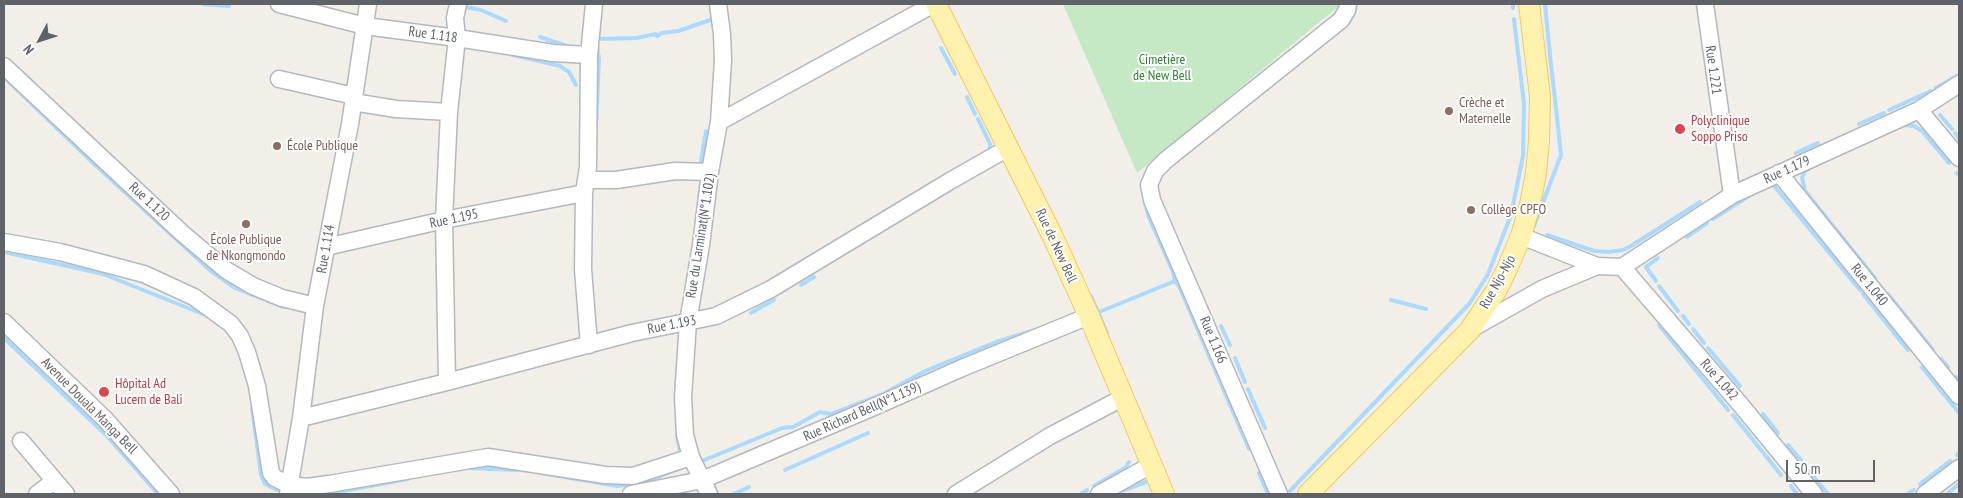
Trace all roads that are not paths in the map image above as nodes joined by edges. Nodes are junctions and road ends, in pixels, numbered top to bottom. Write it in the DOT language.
graph roads {
  1 [pos="279,4"];
  2 [pos="368,4"];
  3 [pos="458,4"];
  4 [pos="594,4"];
  5 [pos="935,4"];
  6 [pos="1348,4"];
  7 [pos="1529,4"];
  8 [pos="1705,4"];
  9 [pos="723,5"];
  10 [pos="364,26"];
  11 [pos="457,38"];
  12 [pos="589,55"];
  13 [pos="4,66"];
  14 [pos="279,79"];
  15 [pos="1959,84"];
  16 [pos="353,99"];
  17 [pos="1919,110"];
  18 [pos="449,112"];
  19 [pos="719,122"];
  20 [pos="1008,148"];
  21 [pos="1959,158"];
  22 [pos="710,172"];
  23 [pos="1779,174"];
  24 [pos="585,187"];
  25 [pos="1732,195"];
  26 [pos="444,220"];
  27 [pos="1521,236"];
  28 [pos="4,242"];
  29 [pos="326,247"];
  30 [pos="1597,266"];
  31 [pos="1622,267"];
  32 [pos="315,306"];
  33 [pos="1089,316"];
  34 [pos="4,322"];
  35 [pos="688,322"];
  36 [pos="1469,331"];
  37 [pos="589,344"];
  38 [pos="447,382"];
  39 [pos="1959,396"];
  40 [pos="1124,397"];
  41 [pos="301,418"];
  42 [pos="21,441"];
  43 [pos="691,457"];
  44 [pos="1151,464"];
  45 [pos="1959,468"];
  46 [pos="54,481"];
  47 [pos="706,487"];
  48 [pos="289,489"];
  49 [pos="37,494"];
  50 [pos="66,494"];
  51 [pos="171,494"];
  52 [pos="631,494"];
  53 [pos="956,494"];
  54 [pos="1099,494"];
  55 [pos="1164,494"];
  56 [pos="1279,494"];
  57 [pos="1308,494"];
  58 [pos="1814,494"];
  59 [pos="1925,494"];
  1 -- 10 [label="street, Rue 1.118"];
  2 -- 10 [label="street, Rue 1.114"];
  3 -- 11 [label="street"];
  4 -- 12 [label="street"];
  5 -- 19 [label="street"];
  5 -- 20 [label="main road, Rue de New Bell"];
  6 -- 56 [label="street, Rue 1.166"];
  7 -- 27 [label="main road, Rue Njo-Njo"];
  8 -- 25 [label="street, Rue 1.221"];
  9 -- 19 [label="street, Rue du Larminat(N°1.102)"];
  10 -- 11 [label="street, Rue 1.118"];
  10 -- 16 [label="street, Rue 1.114"];
  11 -- 12 [label="street, Rue 1.118"];
  11 -- 18 [label="street"];
  12 -- 24 [label="street"];
  13 -- 32 [label="street, Rue 1.120"];
  14 -- 16 [label="street"];
  15 -- 17 [label="street, Rue 1.179"];
  16 -- 18 [label="street"];
  16 -- 29 [label="street, Rue 1.114"];
  17 -- 21 [label="street"];
  17 -- 23 [label="street, Rue 1.179"];
  18 -- 26 [label="street"];
  19 -- 22 [label="street, Rue du Larminat(N°1.102)"];
  20 -- 33 [label="main road, Rue de New Bell"];
  20 -- 35 [label="street, Rue 1.193"];
  22 -- 24 [label="street, Rue 1.195"];
  22 -- 35 [label="street, Rue du Larminat(N°1.102)"];
  23 -- 25 [label="street, Rue 1.179"];
  23 -- 39 [label="street, Rue 1.040"];
  24 -- 26 [label="street, Rue 1.195"];
  24 -- 37 [label="street"];
  25 -- 31 [label="street, Rue 1.179"];
  26 -- 29 [label="street, Rue 1.195"];
  26 -- 38 [label="street"];
  27 -- 30 [label="street"];
  27 -- 36 [label="main road, Rue Njo-Njo"];
  28 -- 48 [label="street"];
  29 -- 32 [label="street, Rue 1.114"];
  30 -- 31 [label="street"];
  30 -- 36 [label="street"];
  31 -- 58 [label="street, Rue 1.042"];
  32 -- 41 [label="street, Rue 1.114"];
  33 -- 40 [label="main road, Rue de New Bell"];
  33 -- 47 [label="street, Rue Richard Bell(N°1.139)"];
  34 -- 51 [label="street, Avenue Douala Manga Bell"];
  35 -- 37 [label="street, Rue 1.193"];
  35 -- 43 [label="street, Rue du Larminat(N°1.102)"];
  36 -- 57 [label="main road, Rue Njo-Njo"];
  37 -- 38 [label="street, Rue 1.193"];
  38 -- 41 [label="street, Rue 1.193"];
  40 -- 44 [label="main road, Rue de New Bell"];
  40 -- 53 [label="street"];
  41 -- 48 [label="street, Rue 1.114"];
  42 -- 46 [label="street"];
  43 -- 47 [label="street, Rue du Larminat(N°1.102)"];
  43 -- 48 [label="street"];
  44 -- 54 [label="street"];
  44 -- 55 [label="main road, Rue de New Bell"];
  45 -- 59 [label="street"];
  46 -- 49 [label="street"];
  46 -- 50 [label="street"];
  47 -- 52 [label="street, Rue Richard Bell(N°1.139)"];
}
